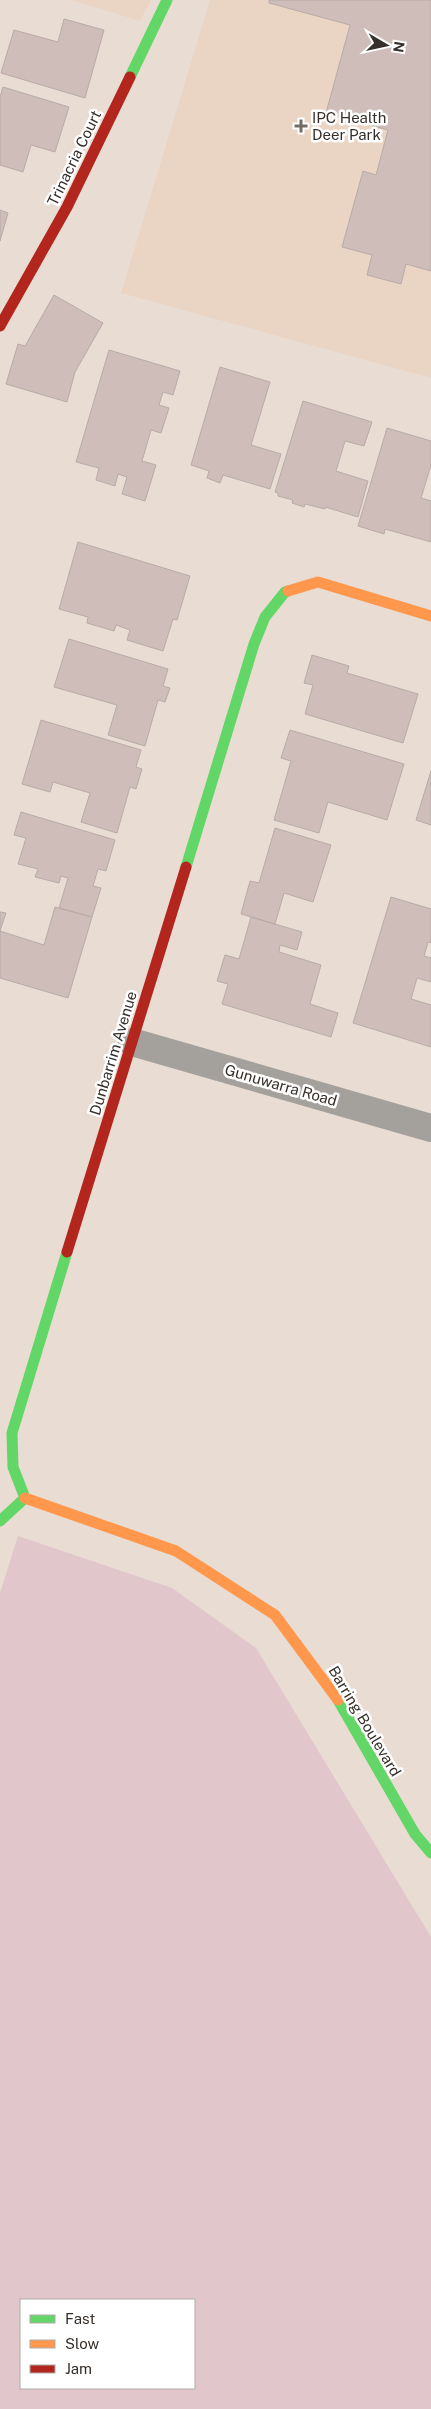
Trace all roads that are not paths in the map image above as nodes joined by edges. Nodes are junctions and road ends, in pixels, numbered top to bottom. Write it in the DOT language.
graph roads {
  1 [pos="167,0"];
  2 [pos="0,326"];
  3 [pos="431,616"];
  4 [pos="132,1042"];
  5 [pos="431,1128"];
  6 [pos="24,1498"];
  7 [pos="0,1521"];
  8 [pos="431,1852"];
  1 -- 2 [label="street, Trinacria Court"];
  3 -- 4 [label="street, Dunbarrim Avenue"];
  4 -- 5 [label="street, Gunuwarra Road"];
  4 -- 6 [label="street, Dunbarrim Avenue"];
  6 -- 7 [label="street"];
  6 -- 8 [label="street, Barring Boulevard"];
}
